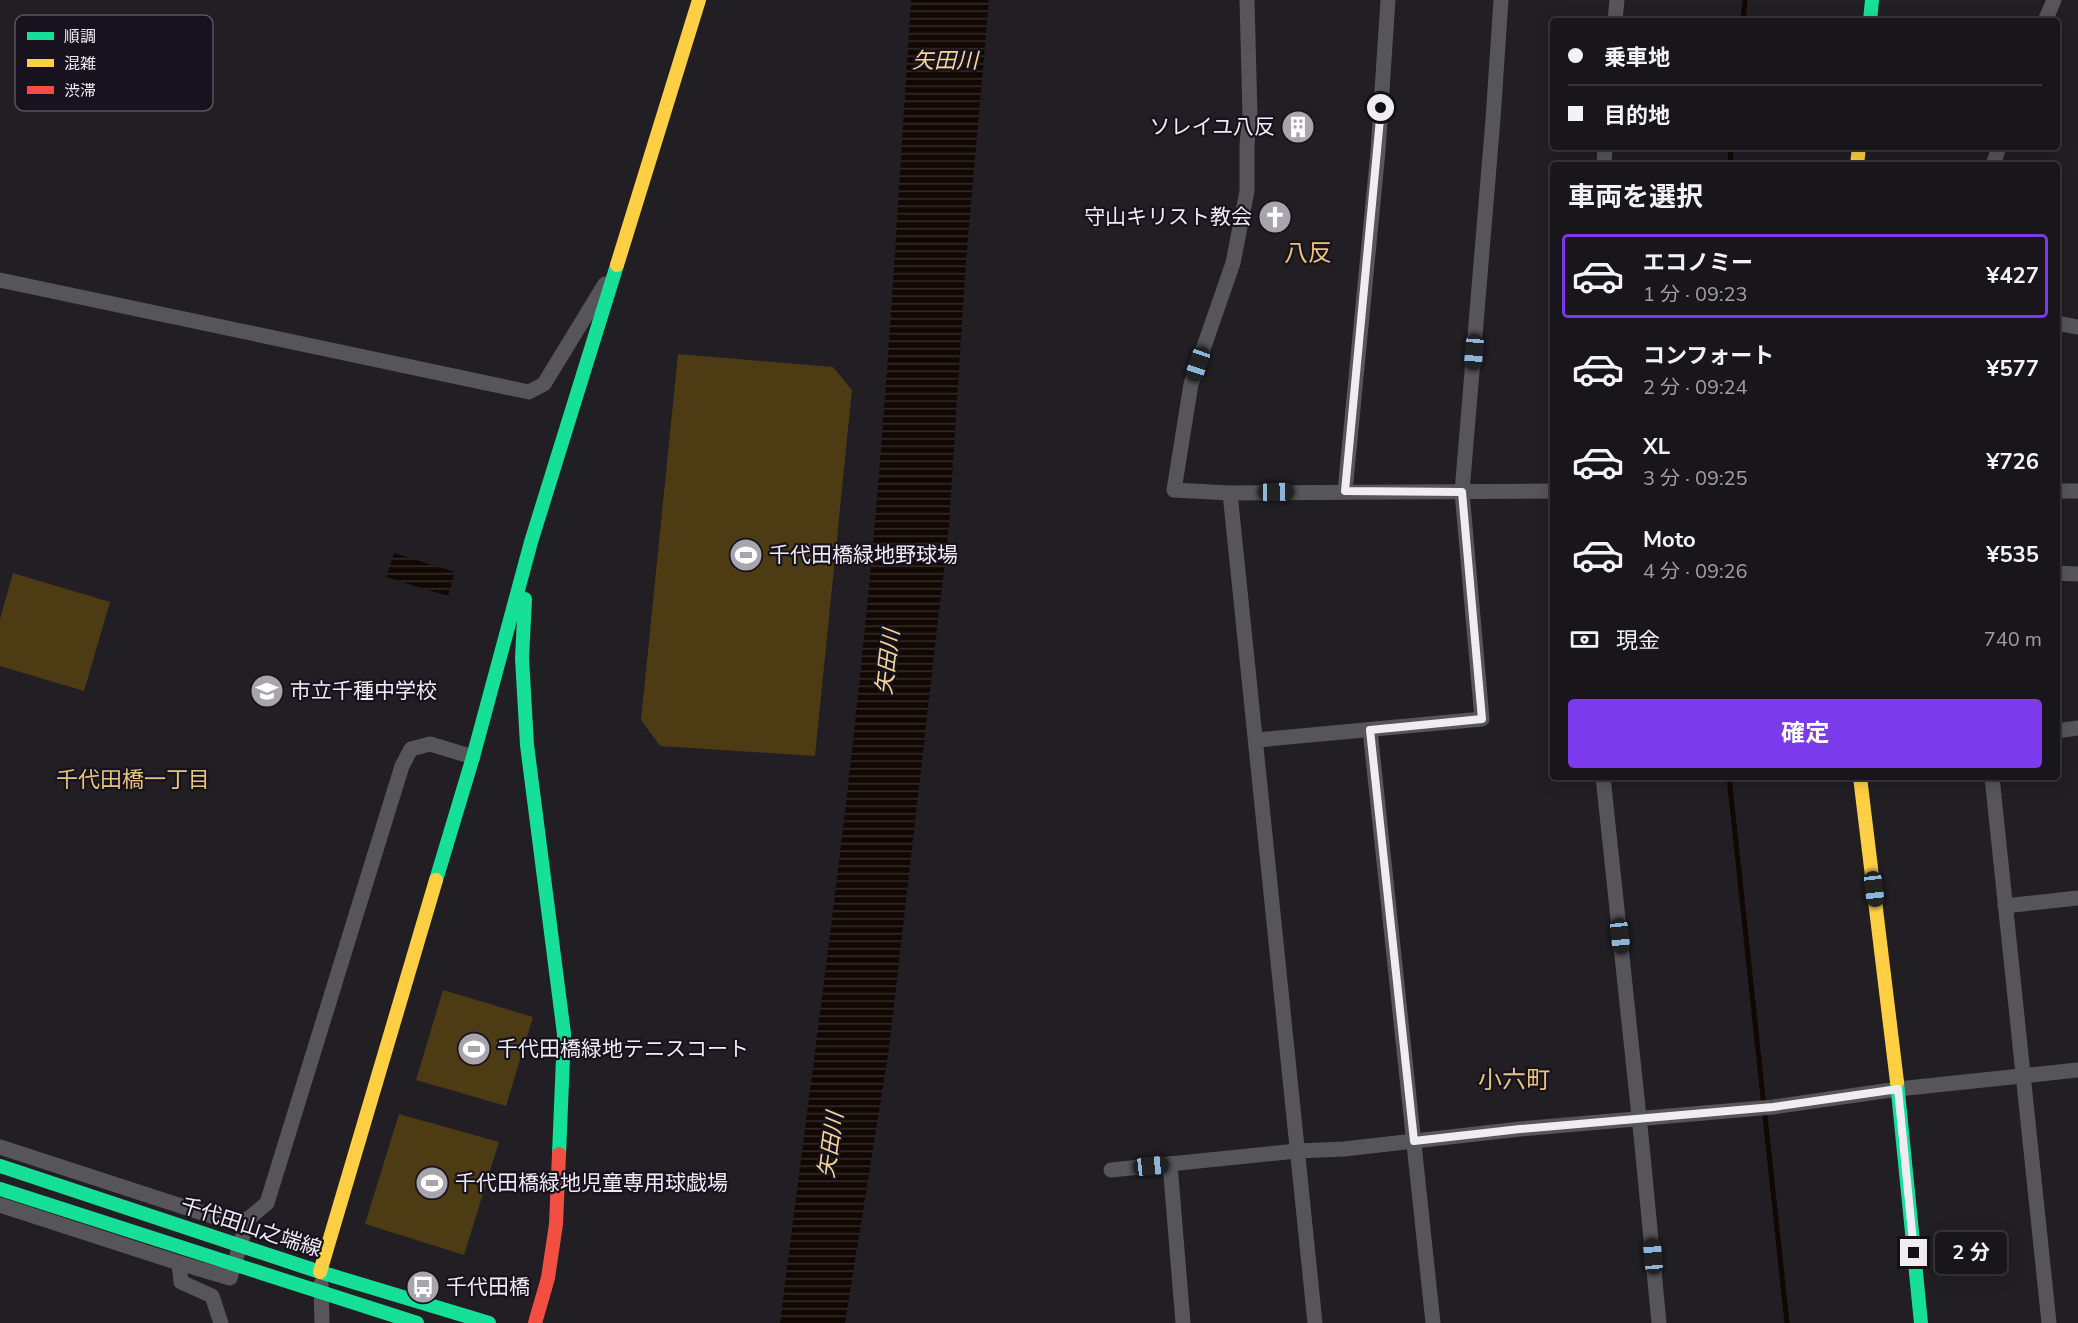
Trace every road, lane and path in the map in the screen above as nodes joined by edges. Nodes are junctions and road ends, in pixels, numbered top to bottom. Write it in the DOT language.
graph roads {
  1 [pos="699,0"];
  2 [pos="1246,0"];
  3 [pos="1388,0"];
  4 [pos="1501,0"];
  5 [pos="1617,0"];
  6 [pos="1872,0"];
  7 [pos="2054,0"];
  8 [pos="1616,18"];
  9 [pos="1870,18"];
  10 [pos="2046,18"];
  11 [pos="616,265"];
  12 [pos="0,280"];
  13 [pos="2060,324"];
  14 [pos="2078,327"];
  15 [pos="1345,491"];
  16 [pos="1550,491"];
  17 [pos="2060,491"];
  18 [pos="2078,491"];
  19 [pos="1462,492"];
  20 [pos="1230,493"];
  21 [pos="531,542"];
  22 [pos="2060,573"];
  23 [pos="2078,574"];
  24 [pos="498,666"];
  25 [pos="523,671"];
  26 [pos="2078,728"];
  27 [pos="1370,730"];
  28 [pos="2060,730"];
  29 [pos="1257,740"];
  30 [pos="473,758"];
  31 [pos="1603,780"];
  32 [pos="1860,780"];
  33 [pos="1992,780"];
  34 [pos="2078,898"];
  35 [pos="2006,906"];
  36 [pos="2078,1070"];
  37 [pos="2024,1074"];
  38 [pos="1898,1089"];
  39 [pos="1639,1118"];
  40 [pos="1414,1141"];
  41 [pos="0,1148"];
  42 [pos="1297,1151"];
  43 [pos="1170,1164"];
  44 [pos="0,1166"];
  45 [pos="1111,1170"];
  46 [pos="0,1189"];
  47 [pos="0,1205"];
  48 [pos="248,1219"];
  49 [pos="179,1263"];
  50 [pos="320,1272"];
  51 [pos="322,1293"];
  52 [pos="221,1323"];
  53 [pos="322,1323"];
  54 [pos="417,1323"];
  55 [pos="489,1323"];
  56 [pos="535,1323"];
  57 [pos="1183,1323"];
  58 [pos="1316,1323"];
  59 [pos="1432,1323"];
  60 [pos="1659,1323"];
  61 [pos="1921,1323"];
  62 [pos="2049,1323"];
  1 -- 11 [label="street"];
  2 -- 20 [label="street"];
  3 -- 15 [label="street"];
  4 -- 19 [label="street"];
  5 -- 8 [label="street"];
  6 -- 9 [label="street"];
  7 -- 10 [label="street"];
  11 -- 12 [label="street"];
  11 -- 21 [label="street"];
  13 -- 14 [label="street"];
  15 -- 19 [label="street"];
  15 -- 20 [label="street"];
  16 -- 19 [label="street"];
  17 -- 18 [label="street"];
  19 -- 27 [label="street"];
  20 -- 29 [label="street"];
  21 -- 24 [label="street"];
  21 -- 25 [label="street"];
  22 -- 23 [label="street"];
  24 -- 25 [label="street"];
  24 -- 30 [label="street"];
  25 -- 56 [label="street"];
  26 -- 28 [label="street"];
  27 -- 29 [label="street"];
  27 -- 40 [label="street"];
  29 -- 42 [label="street"];
  30 -- 48 [label="street"];
  30 -- 50 [label="street"];
  31 -- 39 [label="street"];
  32 -- 38 [label="street"];
  33 -- 35 [label="street"];
  34 -- 35 [label="street"];
  35 -- 37 [label="street"];
  36 -- 37 [label="street"];
  37 -- 38 [label="street"];
  37 -- 62 [label="street"];
  38 -- 39 [label="street"];
  38 -- 61 [label="street"];
  39 -- 40 [label="street"];
  39 -- 60 [label="street"];
  40 -- 42 [label="street"];
  40 -- 59 [label="street"];
  41 -- 48 [label="street"];
  42 -- 43 [label="street"];
  42 -- 58 [label="street"];
  43 -- 45 [label="street"];
  43 -- 57 [label="street"];
  44 -- 50 [label="street, 千代田山之端線"];
  46 -- 51 [label="street, 千代田山之端線"];
  47 -- 49 [label="street"];
  48 -- 49 [label="street"];
  49 -- 52 [label="street"];
  50 -- 51 [label="street"];
  50 -- 55 [label="street, 千代田山之端線"];
  51 -- 53 [label="street"];
  51 -- 54 [label="street, 千代田山之端線"];
}
